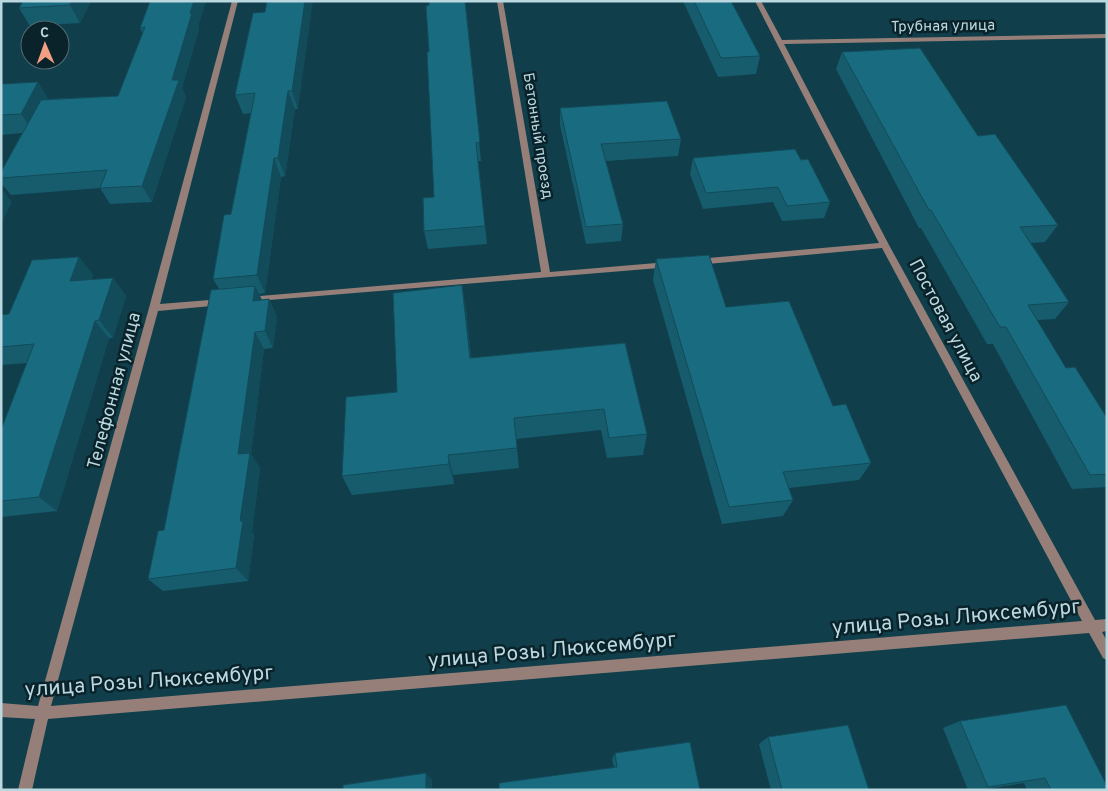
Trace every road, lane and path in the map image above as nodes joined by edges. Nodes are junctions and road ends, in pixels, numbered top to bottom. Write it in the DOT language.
graph roads {
  1 [pos="235,1"];
  2 [pos="500,1"];
  3 [pos="758,1"];
  4 [pos="1107,36"];
  5 [pos="779,42"];
  6 [pos="886,245"];
  7 [pos="546,276"];
  8 [pos="154,308"];
  9 [pos="1107,624"];
  10 [pos="1092,626"];
  11 [pos="1107,654"];
  12 [pos="1,710"];
  13 [pos="43,713"];
  14 [pos="24,790"];
  1 -- 8 [label="street, Телефонная улица"];
  2 -- 7 [label="street, Бетонный проезд"];
  3 -- 5 [label="street, Постовая улица"];
  4 -- 5 [label="street, Трубная улица"];
  5 -- 6 [label="street, Постовая улица"];
  6 -- 7 [label="street"];
  6 -- 10 [label="street, Постовая улица"];
  7 -- 8 [label="street"];
  8 -- 13 [label="street, Телефонная улица"];
  9 -- 10 [label="street, улица Розы Люксембург"];
  10 -- 11 [label="street, Постовая улица"];
  10 -- 13 [label="street, улица Розы Люксембург"];
  12 -- 13 [label="street, улица Розы Люксембург"];
  13 -- 14 [label="street, Телефонная улица"];
}
